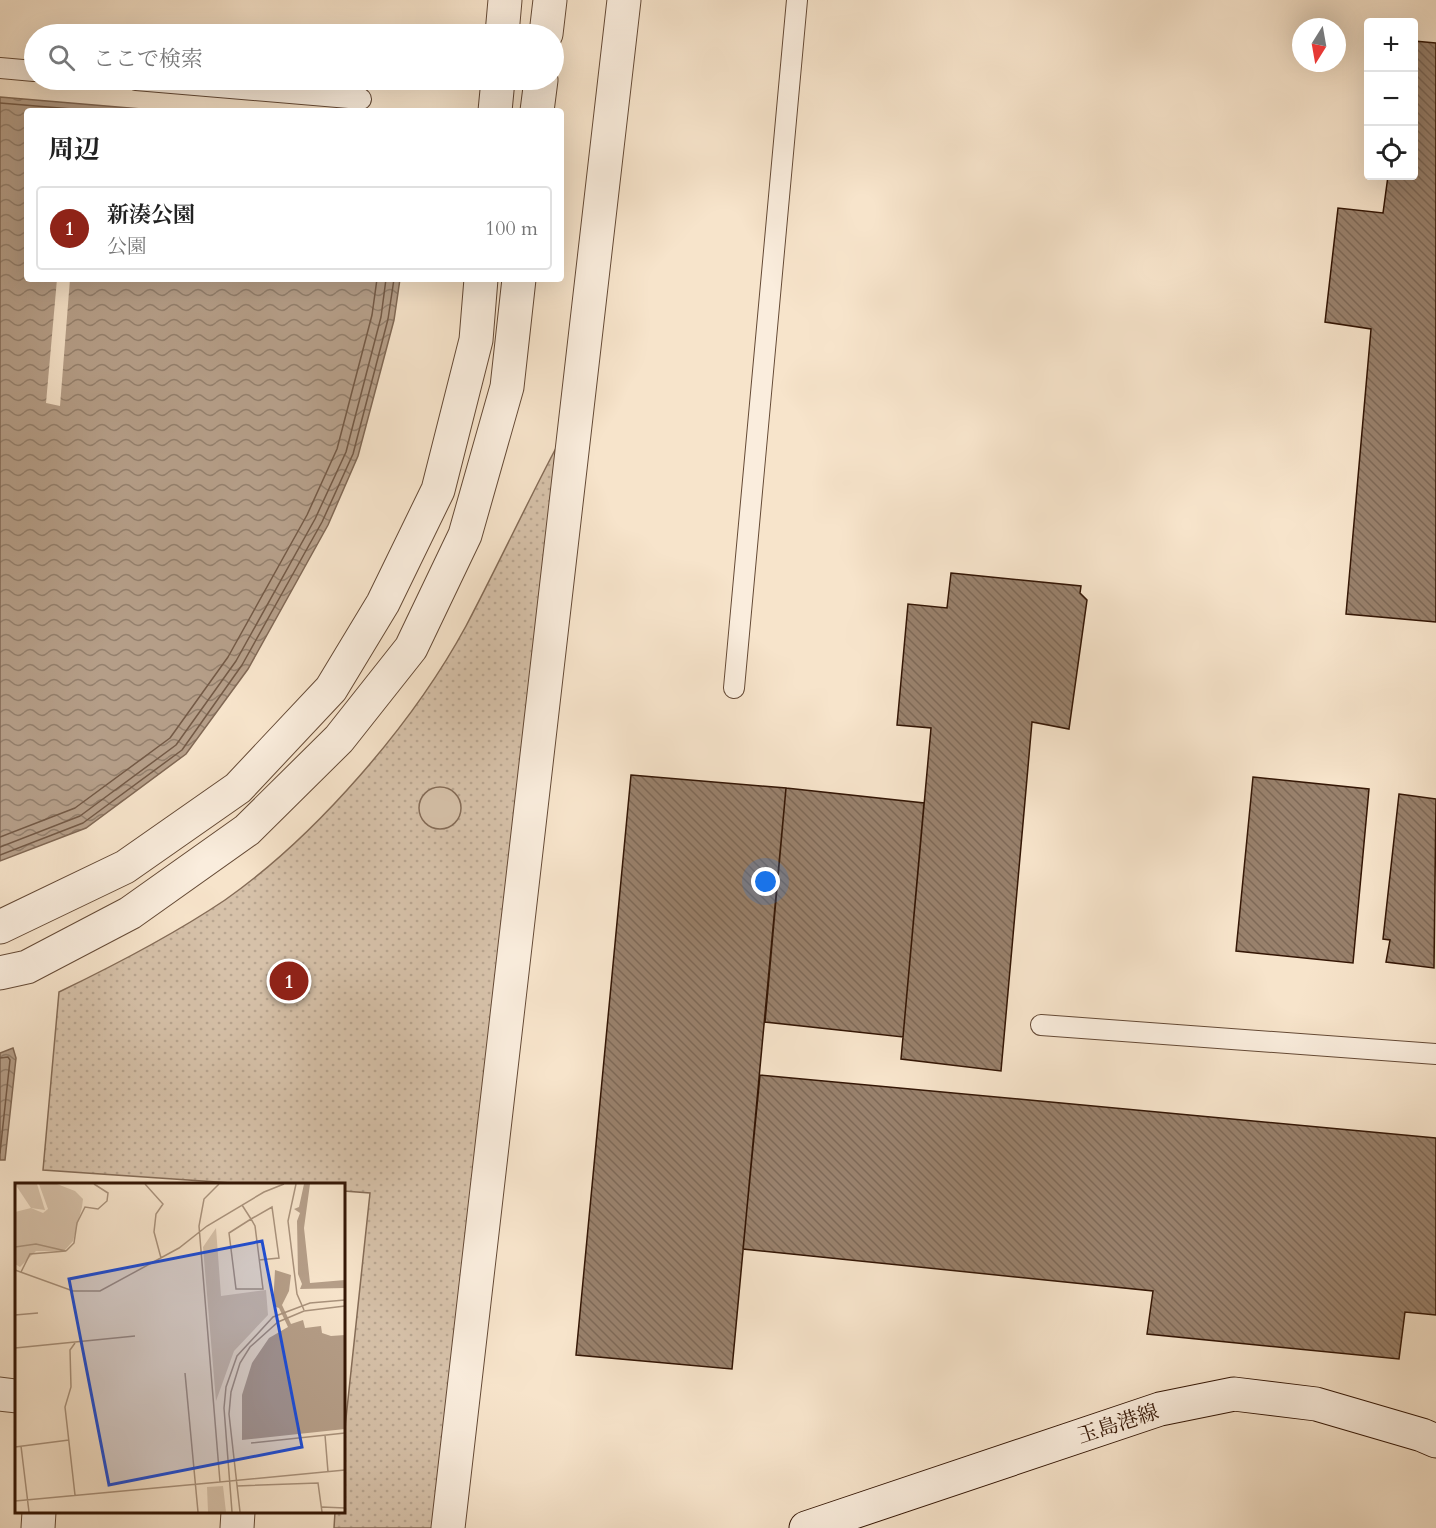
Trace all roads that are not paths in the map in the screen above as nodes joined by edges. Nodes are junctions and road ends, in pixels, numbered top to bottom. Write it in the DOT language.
graph roads {
  1 [pos="505,0"];
  2 [pos="550,0"];
  3 [pos="624,0"];
  4 [pos="797,0"];
  5 [pos="503,24"];
  6 [pos="547,24"];
  7 [pos="0,68"];
  8 [pos="24,70"];
  9 [pos="254,90"];
  10 [pos="497,90"];
  11 [pos="540,90"];
  12 [pos="361,99"];
  13 [pos="495,108"];
  14 [pos="537,108"];
  15 [pos="481,282"];
  16 [pos="519,282"];
  17 [pos="734,688"];
  18 [pos="0,927"];
  19 [pos="0,973"];
  20 [pos="1041,1025"];
  21 [pos="1436,1054"];
  22 [pos="0,1394"];
  23 [pos="15,1396"];
  24 [pos="1436,1442"];
  25 [pos="39,1513"];
  26 [pos="238,1513"];
  27 [pos="38,1528"];
  28 [pos="237,1528"];
  29 [pos="448,1528"];
  30 [pos="806,1528"];
  1 -- 5 [label="street"];
  2 -- 6 [label="street"];
  3 -- 29 [label="street"];
  4 -- 17 [label="lane"];
  7 -- 8 [label="lane"];
  9 -- 12 [label="lane"];
  10 -- 13 [label="street"];
  11 -- 14 [label="street"];
  15 -- 18 [label="street"];
  16 -- 19 [label="street"];
  20 -- 21 [label="lane"];
  22 -- 23 [label="street"];
  24 -- 30 [label="street, 玉島港線"];
  25 -- 27 [label="street"];
  26 -- 28 [label="street"];
}
